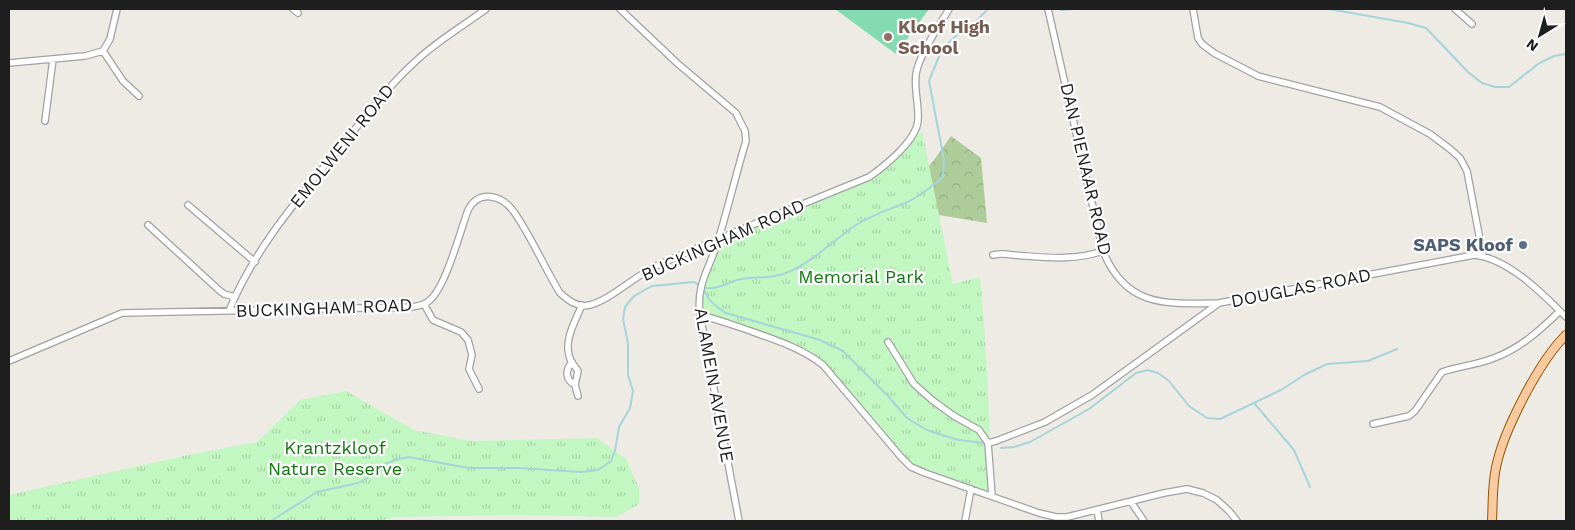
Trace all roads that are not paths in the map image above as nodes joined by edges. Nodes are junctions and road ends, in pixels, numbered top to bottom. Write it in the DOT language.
graph roads {
  1 [pos="117,9"];
  2 [pos="486,9"];
  3 [pos="620,9"];
  4 [pos="948,9"];
  5 [pos="1048,9"];
  6 [pos="1193,9"];
  7 [pos="1455,9"];
  8 [pos="1472,24"];
  9 [pos="103,51"];
  10 [pos="53,58"];
  11 [pos="9,63"];
  12 [pos="139,96"];
  13 [pos="45,121"];
  14 [pos="188,205"];
  15 [pos="148,225"];
  16 [pos="718,240"];
  17 [pos="1103,251"];
  18 [pos="994,255"];
  19 [pos="1483,256"];
  20 [pos="255,262"];
  21 [pos="235,296"];
  22 [pos="1219,303"];
  23 [pos="424,304"];
  24 [pos="582,305"];
  25 [pos="1560,310"];
  26 [pos="229,311"];
  27 [pos="700,315"];
  28 [pos="1566,317"];
  29 [pos="1566,335"];
  30 [pos="888,342"];
  31 [pos="9,361"];
  32 [pos="572,362"];
  33 [pos="575,386"];
  34 [pos="480,389"];
  35 [pos="578,396"];
  36 [pos="1373,424"];
  37 [pos="988,443"];
  38 [pos="971,490"];
  39 [pos="992,496"];
  40 [pos="1131,502"];
  41 [pos="1097,510"];
  42 [pos="739,521"];
  43 [pos="965,521"];
  44 [pos="1099,521"];
  45 [pos="1144,521"];
  46 [pos="1237,521"];
  47 [pos="1492,521"];
  1 -- 9 [label="street"];
  2 -- 20 [label="street, EMOLWENI ROAD"];
  3 -- 16 [label="street, ALAMEIN AVENUE"];
  4 -- 16 [label="street, BUCKINGHAM ROAD"];
  5 -- 17 [label="street, DAN PIENAAR ROAD"];
  6 -- 19 [label="street"];
  7 -- 8 [label="street"];
  9 -- 10 [label="street"];
  9 -- 12 [label="street"];
  10 -- 11 [label="street"];
  10 -- 13 [label="street"];
  14 -- 20 [label="street"];
  15 -- 21 [label="street"];
  16 -- 24 [label="street, BUCKINGHAM ROAD"];
  16 -- 27 [label="street, ALAMEIN AVENUE"];
  17 -- 18 [label="street"];
  17 -- 22 [label="street, DAN PIENAAR ROAD"];
  19 -- 22 [label="street, DOUGLAS ROAD"];
  19 -- 25 [label="street"];
  20 -- 21 [label="street, EMOLWENI ROAD"];
  21 -- 26 [label="street, EMOLWENI ROAD"];
  22 -- 37 [label="street, DOUGLAS ROAD"];
  23 -- 24 [label="street, BUCKINGHAM ROAD"];
  23 -- 26 [label="street, BUCKINGHAM ROAD"];
  23 -- 34 [label="street"];
  24 -- 32 [label="street"];
  25 -- 28 [label="street"];
  25 -- 36 [label="street"];
  26 -- 31 [label="street, BUCKINGHAM ROAD"];
  27 -- 38 [label="street"];
  27 -- 42 [label="street, ALAMEIN AVENUE"];
  29 -- 47 [label="main road"];
  30 -- 37 [label="street"];
  32 -- 33 [label="street"];
  32 -- 33 [label="street"];
  33 -- 35 [label="street"];
  37 -- 39 [label="street"];
  38 -- 39 [label="street"];
  38 -- 43 [label="street"];
  39 -- 41 [label="street"];
  40 -- 41 [label="street"];
  40 -- 45 [label="street"];
  40 -- 46 [label="street"];
  41 -- 44 [label="street"];
}
